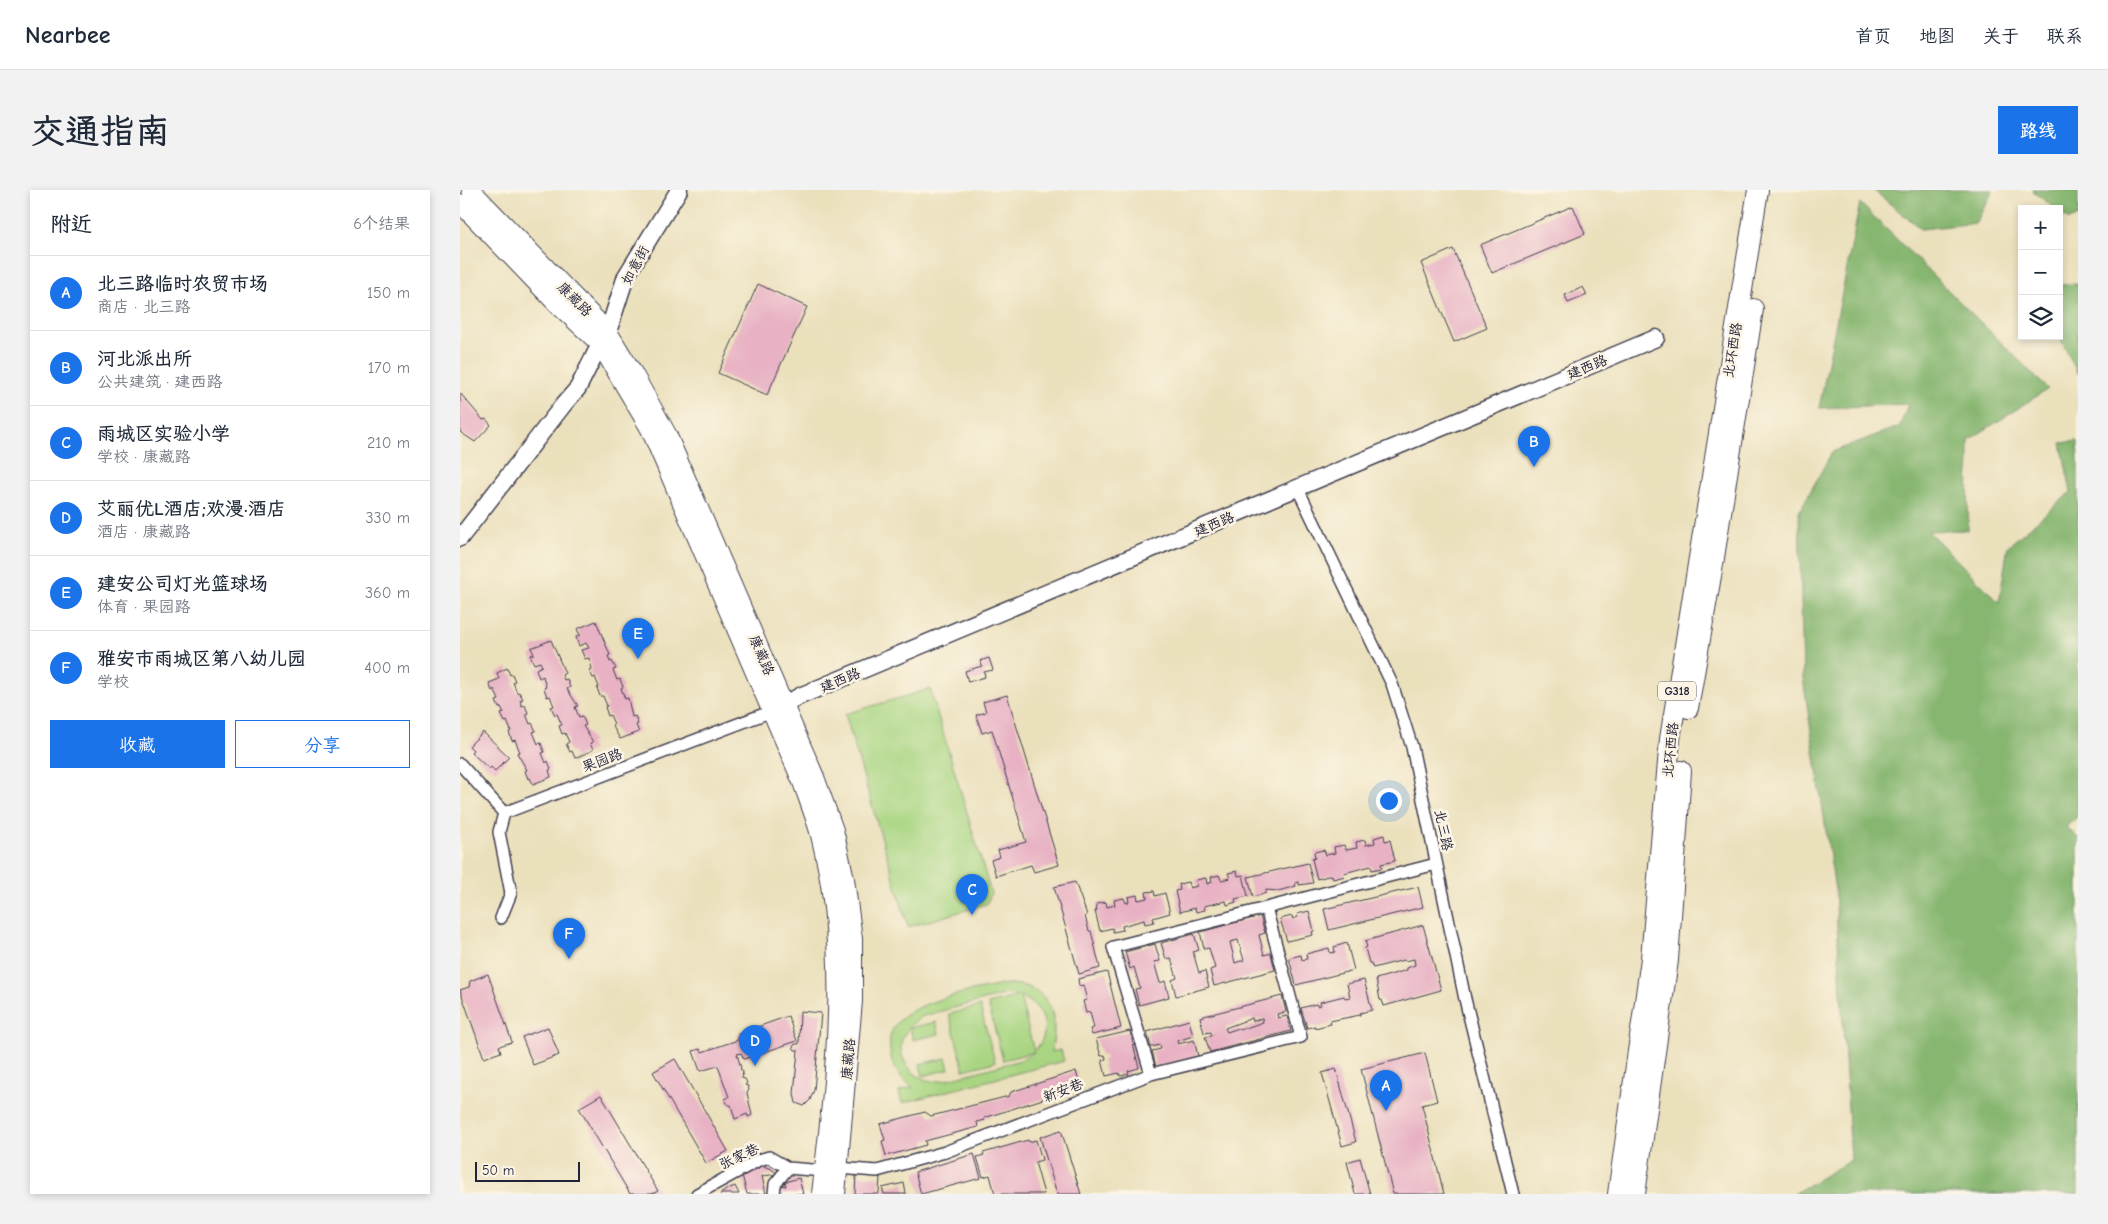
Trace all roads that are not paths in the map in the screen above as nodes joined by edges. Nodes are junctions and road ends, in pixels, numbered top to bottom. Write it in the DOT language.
graph roads {
  1 [pos="679,190"];
  2 [pos="1758,190"];
  3 [pos="1771,190"];
  4 [pos="470,194"];
  5 [pos="604,338"];
  6 [pos="1656,338"];
  7 [pos="1298,489"];
  8 [pos="460,538"];
  9 [pos="778,708"];
  10 [pos="460,764"];
  11 [pos="504,814"];
  12 [pos="1436,864"];
  13 [pos="1266,908"];
  14 [pos="500,918"];
  15 [pos="1151,1074"];
  16 [pos="788,1168"];
  17 [pos="831,1170"];
  18 [pos="697,1194"];
  19 [pos="774,1194"];
  20 [pos="821,1194"];
  21 [pos="836,1194"];
  22 [pos="1513,1194"];
  23 [pos="1618,1194"];
  24 [pos="1636,1194"];
  1 -- 5 [label="street, 如意街"];
  2 -- 23 [label="highway, 北环西路 / G318"];
  3 -- 24 [label="highway, 北环西路 / G318"];
  4 -- 5 [label="main road, 康藏路"];
  5 -- 8 [label="street, 如意街"];
  5 -- 9 [label="main road, 康藏路"];
  6 -- 7 [label="street, 建西路"];
  7 -- 9 [label="street, 建西路"];
  7 -- 12 [label="street, 北三路"];
  9 -- 11 [label="street, 果园路"];
  9 -- 17 [label="main road, 康藏路"];
  10 -- 11 [label="street"];
  11 -- 14 [label="street"];
  12 -- 13 [label="street"];
  12 -- 22 [label="street, 北三路"];
  13 -- 15 [label="street, 新安巷"];
  13 -- 15 [label="street"];
  15 -- 17 [label="street, 新安巷"];
  16 -- 17 [label="street, 张家巷"];
  16 -- 18 [label="street, 张家巷"];
  16 -- 19 [label="street"];
  17 -- 20 [label="main road, 康藏路"];
  17 -- 21 [label="main road, 康藏路"];
}
